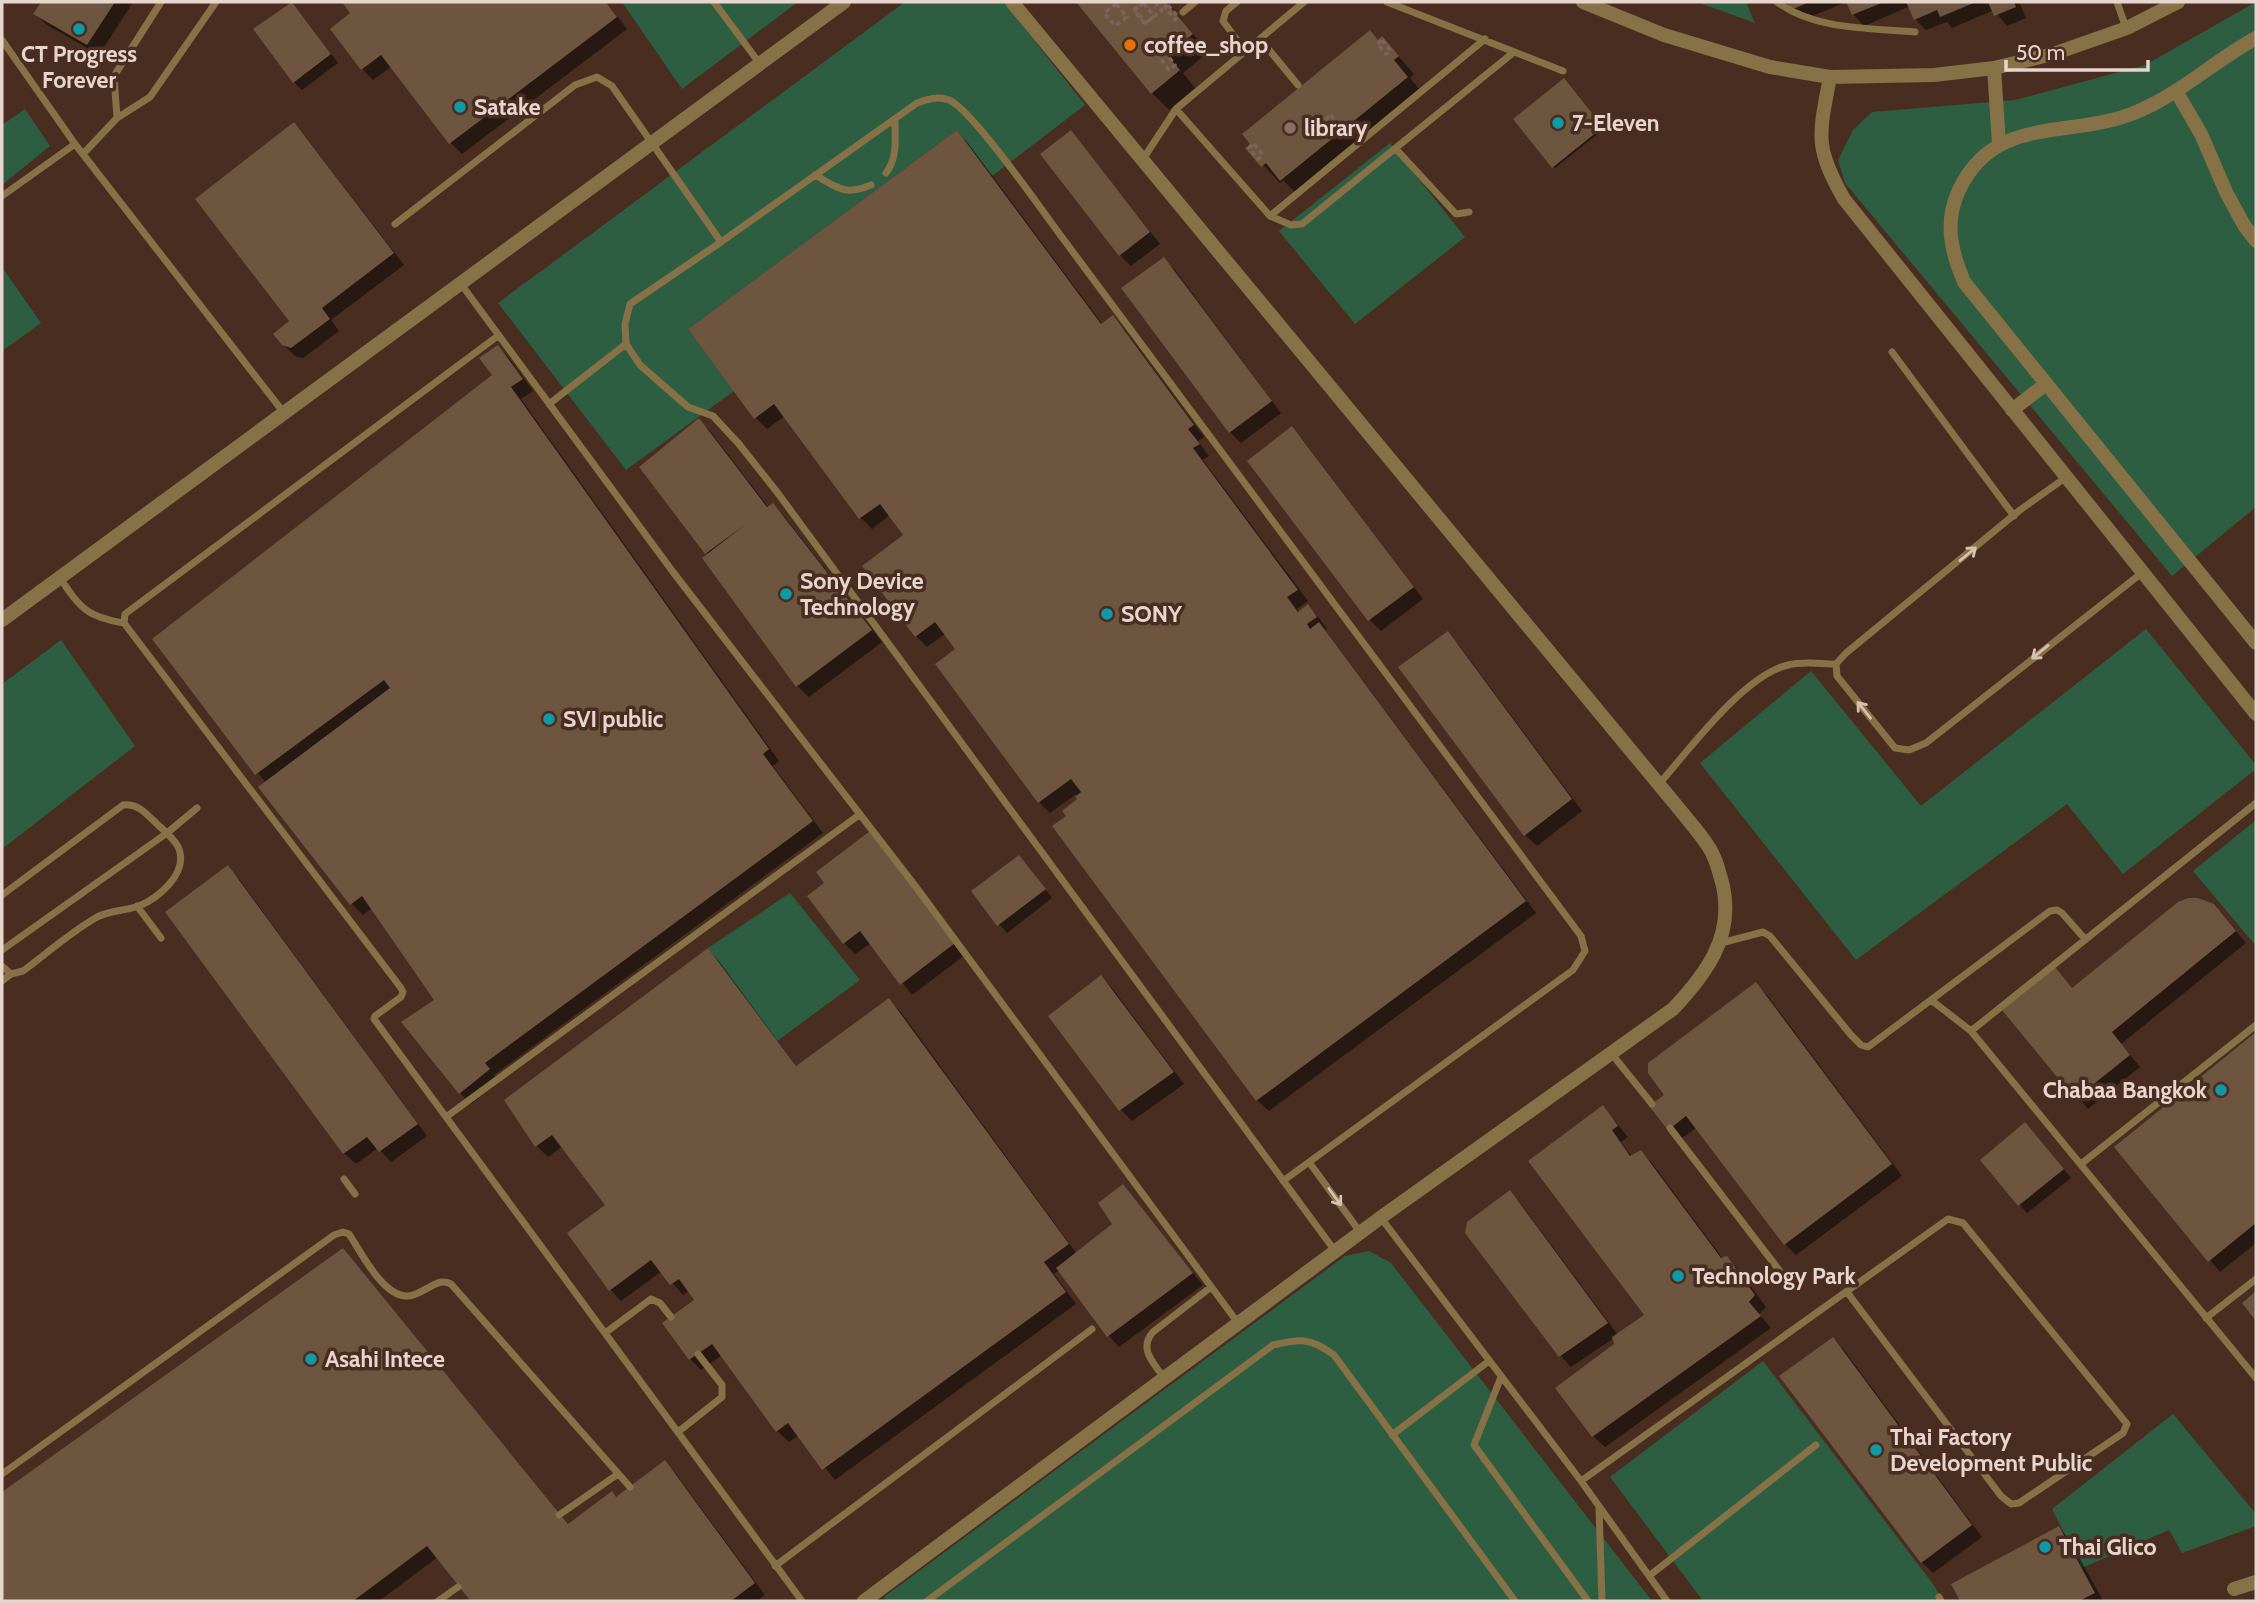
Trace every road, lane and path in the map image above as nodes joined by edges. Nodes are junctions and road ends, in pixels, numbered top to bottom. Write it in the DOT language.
graph roads {
  1 [pos="161,2"];
  2 [pos="216,2"];
  3 [pos="715,2"];
  4 [pos="844,2"];
  5 [pos="1012,2"];
  6 [pos="1145,2"];
  7 [pos="1155,2"];
  8 [pos="1195,2"];
  9 [pos="1237,2"];
  10 [pos="1304,2"];
  11 [pos="1387,2"];
  12 [pos="1583,2"];
  13 [pos="1777,2"];
  14 [pos="2117,2"];
  15 [pos="2178,2"];
  16 [pos="1183,12"];
  17 [pos="1104,13"];
  18 [pos="1146,23"];
  19 [pos="2127,28"];
  20 [pos="1915,32"];
  21 [pos="2256,38"];
  22 [pos="1485,39"];
  23 [pos="2,40"];
  24 [pos="1261,40"];
  25 [pos="1246,52"];
  26 [pos="1514,52"];
  27 [pos="760,64"];
  28 [pos="1175,65"];
  29 [pos="1994,68"];
  30 [pos="1563,71"];
  31 [pos="1830,78"];
  32 [pos="1297,85"];
  33 [pos="2176,91"];
  34 [pos="1176,109"];
  35 [pos="117,118"];
  36 [pos="895,119"];
  37 [pos="1331,136"];
  38 [pos="652,143"];
  39 [pos="75,144"];
  40 [pos="1999,144"];
  41 [pos="1396,149"];
  42 [pos="83,154"];
  43 [pos="1142,160"];
  44 [pos="886,173"];
  45 [pos="815,175"];
  46 [pos="871,185"];
  47 [pos="2,196"];
  48 [pos="1469,212"];
  49 [pos="1270,216"];
  50 [pos="395,224"];
  51 [pos="2256,241"];
  52 [pos="721,242"];
  53 [pos="461,284"];
  54 [pos="499,335"];
  55 [pos="626,344"];
  56 [pos="1892,352"];
  57 [pos="2046,384"];
  58 [pos="549,404"];
  59 [pos="2012,410"];
  60 [pos="285,413"];
  61 [pos="2065,478"];
  62 [pos="2017,513"];
  63 [pos="2143,572"];
  64 [pos="63,582"];
  65 [pos="2,620"];
  66 [pos="124,623"];
  67 [pos="2256,643"];
  68 [pos="1836,664"];
  69 [pos="2256,714"];
  70 [pos="1659,783"];
  71 [pos="2256,803"];
  72 [pos="197,808"];
  73 [pos="859,815"];
  74 [pos="167,833"];
  75 [pos="2,895"];
  76 [pos="137,906"];
  77 [pos="161,938"];
  78 [pos="2085,939"];
  79 [pos="1721,943"];
  80 [pos="2,950"];
  81 [pos="2,966"];
  82 [pos="11,974"];
  83 [pos="2,981"];
  84 [pos="1931,1000"];
  85 [pos="2256,1025"];
  86 [pos="1971,1031"];
  87 [pos="1611,1053"];
  88 [pos="1652,1104"];
  89 [pos="446,1117"];
  90 [pos="1670,1128"];
  91 [pos="1309,1162"];
  92 [pos="2081,1164"];
  93 [pos="344,1179"];
  94 [pos="1283,1181"];
  95 [pos="355,1194"];
  96 [pos="1380,1218"];
  97 [pos="1360,1233"];
  98 [pos="1335,1251"];
  99 [pos="2256,1279"];
  100 [pos="1211,1287"];
  101 [pos="1792,1287"];
  102 [pos="1847,1292"];
  103 [pos="671,1317"];
  104 [pos="2206,1318"];
  105 [pos="1238,1323"];
  106 [pos="1092,1329"];
  107 [pos="605,1333"];
  108 [pos="698,1354"];
  109 [pos="1489,1361"];
  110 [pos="1501,1377"];
  111 [pos="1164,1378"];
  112 [pos="2256,1378"];
  113 [pos="678,1432"];
  114 [pos="1392,1435"];
  115 [pos="1816,1445"];
  116 [pos="2,1474"];
  117 [pos="618,1474"];
  118 [pos="1581,1481"];
  119 [pos="630,1487"];
  120 [pos="1599,1506"];
  121 [pos="559,1515"];
  122 [pos="775,1566"];
  123 [pos="1649,1576"];
  124 [pos="2256,1582"];
  125 [pos="458,1587"];
  126 [pos="2234,1589"];
  127 [pos="438,1601"];
  128 [pos="802,1601"];
  129 [pos="864,1601"];
  130 [pos="927,1601"];
  131 [pos="1515,1601"];
  132 [pos="1588,1601"];
  133 [pos="1602,1601"];
  134 [pos="1667,1601"];
  1 -- 35 [label="lane"];
  2 -- 35 [label="lane"];
  3 -- 27 [label="lane"];
  4 -- 27 [label="street"];
  5 -- 43 [label="street"];
  6 -- 7 [label="path"];
  8 -- 16 [label="lane"];
  9 -- 25 [label="lane"];
  10 -- 24 [label="lane"];
  11 -- 22 [label="lane"];
  12 -- 31 [label="street"];
  13 -- 20 [label="lane"];
  14 -- 19 [label="lane"];
  15 -- 19 [label="street"];
  17 -- 17 [label="path"];
  18 -- 18 [label="path"];
  19 -- 29 [label="street"];
  21 -- 33 [label="street"];
  22 -- 26 [label="lane"];
  22 -- 49 [label="lane"];
  23 -- 39 [label="lane"];
  24 -- 25 [label="lane"];
  24 -- 32 [label="lane"];
  25 -- 34 [label="lane"];
  26 -- 30 [label="lane"];
  26 -- 41 [label="lane"];
  27 -- 38 [label="street"];
  28 -- 28 [label="path"];
  29 -- 31 [label="street"];
  29 -- 40 [label="street"];
  31 -- 59 [label="street"];
  33 -- 40 [label="street"];
  33 -- 51 [label="street"];
  34 -- 43 [label="lane"];
  34 -- 49 [label="lane"];
  35 -- 42 [label="lane"];
  36 -- 44 [label="lane"];
  36 -- 45 [label="lane"];
  36 -- 91 [label="lane"];
  37 -- 37 [label="path"];
  38 -- 50 [label="lane"];
  38 -- 52 [label="lane"];
  38 -- 53 [label="street"];
  39 -- 42 [label="lane"];
  39 -- 47 [label="lane"];
  40 -- 57 [label="street"];
  41 -- 48 [label="lane"];
  41 -- 49 [label="lane"];
  42 -- 60 [label="lane"];
  43 -- 70 [label="street"];
  45 -- 46 [label="lane"];
  45 -- 52 [label="lane"];
  52 -- 55 [label="lane"];
  53 -- 54 [label="lane"];
  53 -- 60 [label="street"];
  54 -- 58 [label="lane"];
  54 -- 66 [label="lane"];
  55 -- 58 [label="lane"];
  55 -- 94 [label="lane"];
  56 -- 62 [label="lane"];
  57 -- 59 [label="street"];
  57 -- 67 [label="street"];
  58 -- 73 [label="lane"];
  59 -- 61 [label="street"];
  60 -- 64 [label="street"];
  61 -- 62 [label="lane"];
  61 -- 63 [label="street"];
  68 -- 62 [label="lane, one-way"];
  63 -- 68 [label="lane, one-way"];
  63 -- 69 [label="street"];
  64 -- 65 [label="street"];
  64 -- 66 [label="lane"];
  66 -- 89 [label="lane"];
  68 -- 70 [label="lane"];
  70 -- 79 [label="street"];
  71 -- 78 [label="lane"];
  72 -- 74 [label="lane"];
  73 -- 89 [label="lane"];
  73 -- 100 [label="lane"];
  74 -- 75 [label="lane"];
  74 -- 76 [label="lane"];
  74 -- 80 [label="lane"];
  76 -- 77 [label="lane"];
  76 -- 82 [label="lane"];
  78 -- 84 [label="lane"];
  78 -- 86 [label="lane"];
  79 -- 84 [label="lane"];
  79 -- 87 [label="street"];
  81 -- 82 [label="lane"];
  82 -- 83 [label="lane"];
  84 -- 86 [label="lane"];
  85 -- 92 [label="lane"];
  86 -- 92 [label="lane"];
  87 -- 88 [label="lane"];
  87 -- 96 [label="street"];
  89 -- 107 [label="lane"];
  90 -- 101 [label="lane"];
  91 -- 94 [label="lane"];
  91 -- 97 [label="lane, one-way"];
  92 -- 104 [label="lane"];
  93 -- 95 [label="lane"];
  94 -- 98 [label="lane"];
  96 -- 97 [label="street"];
  96 -- 109 [label="lane"];
  97 -- 98 [label="street"];
  98 -- 105 [label="street"];
  99 -- 104 [label="lane"];
  100 -- 105 [label="lane"];
  100 -- 111 [label="lane"];
  102 -- 102 [label="lane"];
  102 -- 118 [label="lane"];
  103 -- 107 [label="lane"];
  104 -- 112 [label="lane"];
  105 -- 111 [label="street"];
  106 -- 122 [label="lane"];
  107 -- 113 [label="lane"];
  108 -- 113 [label="lane"];
  109 -- 110 [label="lane"];
  109 -- 114 [label="lane"];
  110 -- 118 [label="lane"];
  110 -- 132 [label="lane"];
  111 -- 129 [label="street"];
  113 -- 122 [label="lane"];
  114 -- 130 [label="lane"];
  114 -- 131 [label="lane"];
  115 -- 123 [label="lane"];
  116 -- 117 [label="lane"];
  117 -- 119 [label="lane"];
  117 -- 121 [label="lane"];
  118 -- 120 [label="lane"];
  120 -- 123 [label="lane"];
  120 -- 133 [label="lane"];
  122 -- 128 [label="lane"];
  123 -- 134 [label="lane"];
  124 -- 126 [label="street"];
  125 -- 127 [label="lane"];
}
